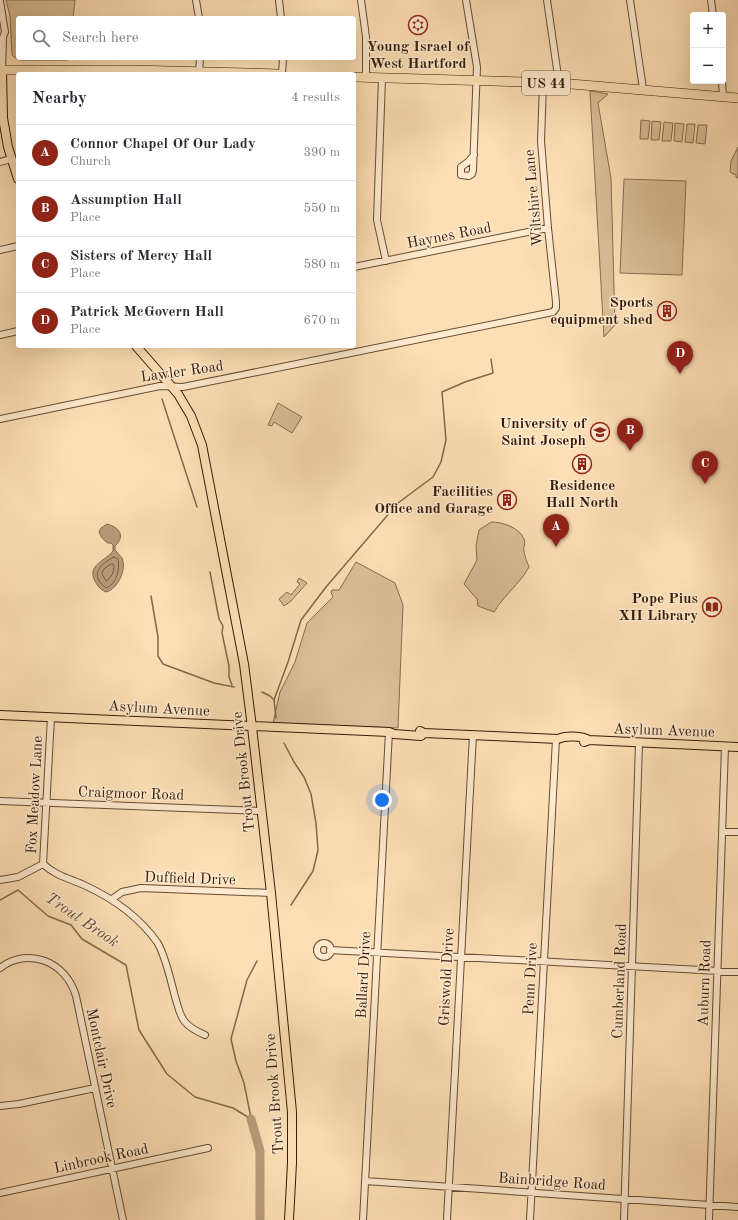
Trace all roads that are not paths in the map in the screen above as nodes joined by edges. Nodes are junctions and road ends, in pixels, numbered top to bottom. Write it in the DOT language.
graph roads {
  1 [pos="196,0"];
  2 [pos="279,0"];
  3 [pos="361,0"];
  4 [pos="466,0"];
  5 [pos="547,0"];
  6 [pos="630,0"];
  7 [pos="711,0"];
  8 [pos="0,1"];
  9 [pos="713,12"];
  10 [pos="199,16"];
  11 [pos="282,16"];
  12 [pos="1,36"];
  13 [pos="200,60"];
  14 [pos="283,60"];
  15 [pos="1,70"];
  16 [pos="133,72"];
  17 [pos="199,72"];
  18 [pos="282,72"];
  19 [pos="356,77"];
  20 [pos="366,78"];
  21 [pos="382,78"];
  22 [pos="476,81"];
  23 [pos="543,83"];
  24 [pos="559,84"];
  25 [pos="722,84"];
  26 [pos="644,89"];
  27 [pos="723,97"];
  28 [pos="738,98"];
  29 [pos="474,155"];
  30 [pos="11,159"];
  31 [pos="0,162"];
  32 [pos="16,173"];
  33 [pos="548,228"];
  34 [pos="16,246"];
  35 [pos="0,250"];
  36 [pos="386,261"];
  37 [pos="356,267"];
  38 [pos="555,310"];
  39 [pos="16,331"];
  40 [pos="0,335"];
  41 [pos="138,348"];
  42 [pos="171,386"];
  43 [pos="0,419"];
  44 [pos="0,715"];
  45 [pos="51,717"];
  46 [pos="252,727"];
  47 [pos="389,732"];
  48 [pos="473,736"];
  49 [pos="557,739"];
  50 [pos="639,743"];
  51 [pos="724,746"];
  52 [pos="738,747"];
  53 [pos="0,801"];
  54 [pos="47,803"];
  55 [pos="261,811"];
  56 [pos="722,832"];
  57 [pos="738,832"];
  58 [pos="43,864"];
  59 [pos="0,880"];
  60 [pos="271,893"];
  61 [pos="112,899"];
  62 [pos="330,950"];
  63 [pos="378,952"];
  64 [pos="460,956"];
  65 [pos="544,962"];
  66 [pos="632,966"];
  67 [pos="0,968"];
  68 [pos="718,971"];
  69 [pos="738,972"];
  70 [pos="205,1035"];
  71 [pos="95,1088"];
  72 [pos="0,1106"];
  73 [pos="208,1148"];
  74 [pos="112,1169"];
  75 [pos="365,1181"];
  76 [pos="448,1187"];
  77 [pos="531,1192"];
  78 [pos="0,1193"];
  79 [pos="625,1199"];
  80 [pos="710,1205"];
  81 [pos="738,1206"];
  82 [pos="123,1220"];
  83 [pos="289,1220"];
  84 [pos="363,1220"];
  85 [pos="447,1220"];
  86 [pos="530,1220"];
  87 [pos="624,1220"];
  88 [pos="709,1220"];
  1 -- 10 [label="street"];
  2 -- 11 [label="street"];
  3 -- 20 [label="street"];
  4 -- 22 [label="street"];
  5 -- 24 [label="street"];
  6 -- 26 [label="street"];
  7 -- 9 [label="street"];
  8 -- 12 [label="street"];
  12 -- 15 [label="street"];
  13 -- 17 [label="street"];
  14 -- 18 [label="street"];
  15 -- 16 [label="highway"];
  15 -- 30 [label="main road"];
  16 -- 17 [label="highway"];
  19 -- 20 [label="highway, US 44"];
  20 -- 21 [label="highway, US 44"];
  21 -- 22 [label="highway, US 44"];
  21 -- 36 [label="street"];
  22 -- 23 [label="highway, US 44"];
  22 -- 29 [label="street"];
  23 -- 24 [label="highway, US 44"];
  23 -- 33 [label="street, Wiltshire Lane"];
  24 -- 26 [label="highway, US 44"];
  25 -- 27 [label="street"];
  26 -- 27 [label="highway, US 44"];
  27 -- 28 [label="highway, US 44"];
  30 -- 31 [label="street"];
  30 -- 32 [label="main road"];
  33 -- 36 [label="street, Haynes Road"];
  33 -- 38 [label="street, Wiltshire Lane"];
  34 -- 35 [label="street"];
  36 -- 37 [label="street, Haynes Road"];
  38 -- 42 [label="street, Lawler Road"];
  39 -- 40 [label="street"];
  41 -- 42 [label="main road, Trout Brook Drive"];
  42 -- 43 [label="street, Lawler Road"];
  42 -- 46 [label="main road, Trout Brook Drive"];
  44 -- 45 [label="main road, Asylum Avenue"];
  45 -- 46 [label="main road, Asylum Avenue"];
  45 -- 54 [label="street, Fox Meadow Lane"];
  46 -- 47 [label="main road, Asylum Avenue"];
  46 -- 55 [label="main road, Trout Brook Drive"];
  47 -- 48 [label="main road, Asylum Avenue"];
  47 -- 63 [label="street, Ballard Drive"];
  48 -- 49 [label="main road, Asylum Avenue"];
  48 -- 64 [label="street, Griswold Drive"];
  49 -- 50 [label="main road, Asylum Avenue"];
  49 -- 65 [label="street, Penn Drive"];
  50 -- 51 [label="main road, Asylum Avenue"];
  50 -- 66 [label="street, Cumberland Road"];
  51 -- 52 [label="main road, Asylum Avenue"];
  51 -- 56 [label="street, Auburn Road"];
  53 -- 54 [label="street, Craigmoor Road"];
  54 -- 55 [label="street, Craigmoor Road"];
  54 -- 58 [label="street, Fox Meadow Lane"];
  55 -- 60 [label="main road, Trout Brook Drive"];
  56 -- 57 [label="street"];
  56 -- 68 [label="street, Auburn Road"];
  58 -- 59 [label="street"];
  58 -- 61 [label="street, Fox Meadow Lane"];
  60 -- 61 [label="street, Duffield Drive"];
  60 -- 83 [label="main road, Trout Brook Drive"];
  61 -- 70 [label="street, Fox Meadow Lane"];
  62 -- 63 [label="street"];
  63 -- 64 [label="street"];
  63 -- 75 [label="street, Ballard Drive"];
  64 -- 65 [label="street"];
  64 -- 76 [label="street, Griswold Drive"];
  65 -- 66 [label="street"];
  65 -- 77 [label="street, Penn Drive"];
  66 -- 68 [label="street"];
  66 -- 79 [label="street, Cumberland Road"];
  67 -- 71 [label="street, Montclair Drive"];
  68 -- 69 [label="street"];
  68 -- 80 [label="street, Auburn Road"];
  71 -- 72 [label="street"];
  71 -- 74 [label="street, Montclair Drive"];
  73 -- 74 [label="street, Linbrook Road"];
  74 -- 78 [label="street, Linbrook Road"];
  74 -- 82 [label="street, Montclair Drive"];
  75 -- 76 [label="street, Bainbridge Road"];
  75 -- 84 [label="street, Ballard Drive"];
  76 -- 77 [label="street, Bainbridge Road"];
  76 -- 85 [label="street, Griswold Drive"];
  77 -- 79 [label="street, Bainbridge Road"];
  77 -- 86 [label="street, Penn Drive"];
  79 -- 80 [label="street, Bainbridge Road"];
  79 -- 87 [label="street, Cumberland Road"];
  80 -- 81 [label="street, Bainbridge Road"];
  80 -- 88 [label="street, Auburn Road"];
}
